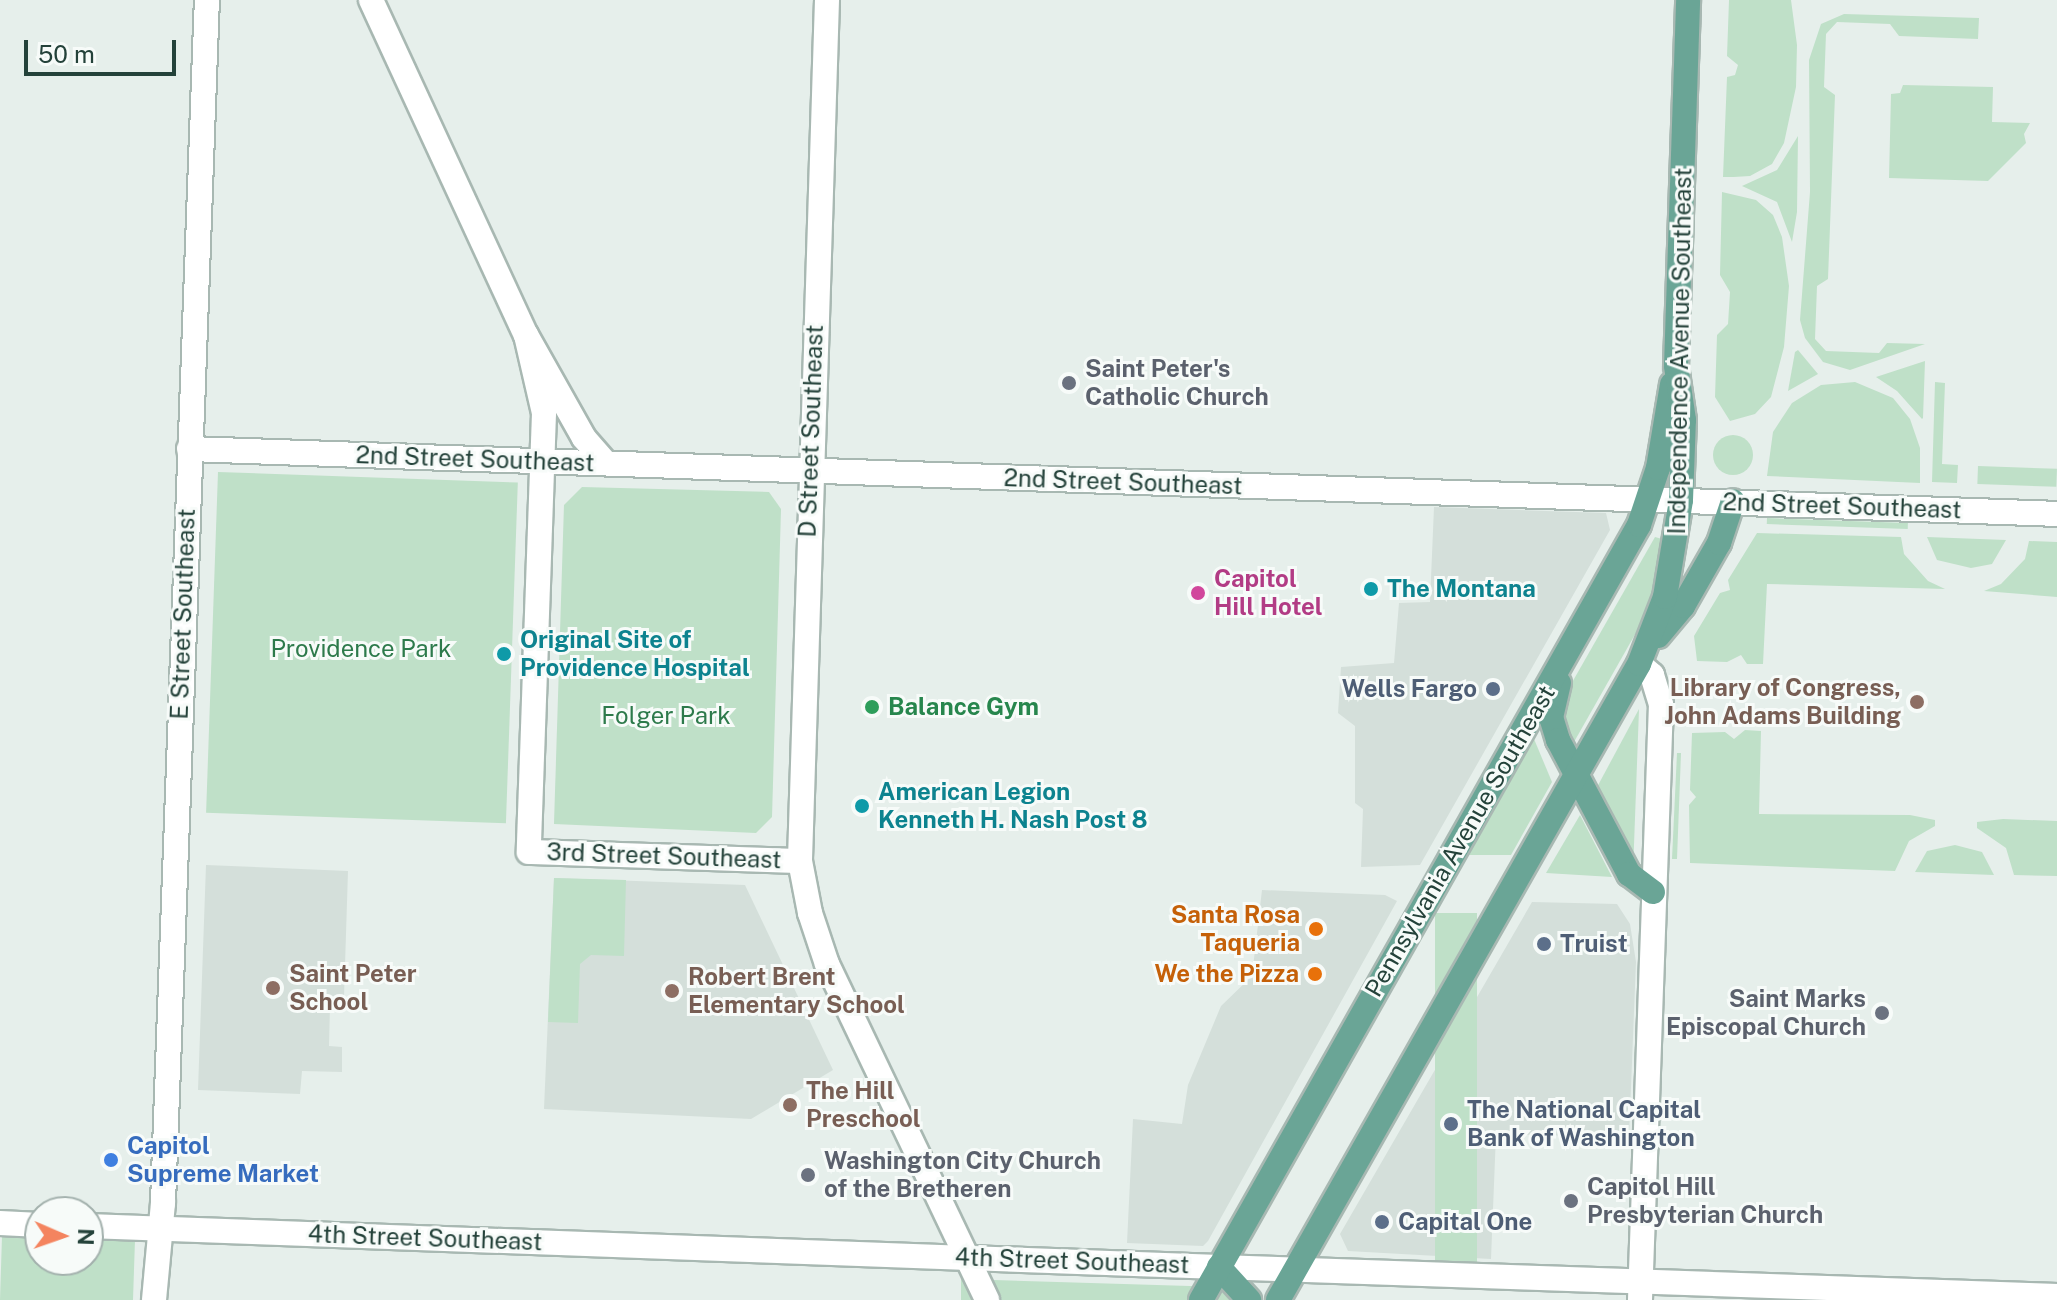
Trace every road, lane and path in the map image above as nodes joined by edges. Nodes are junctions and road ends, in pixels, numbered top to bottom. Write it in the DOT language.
graph roads {
  1 [pos="207,0"];
  2 [pos="371,0"];
  3 [pos="827,0"];
  4 [pos="1688,0"];
  5 [pos="526,335"];
  6 [pos="1676,366"];
  7 [pos="189,449"];
  8 [pos="543,461"];
  9 [pos="606,463"];
  10 [pos="810,471"];
  11 [pos="1649,500"];
  12 [pos="1681,500"];
  13 [pos="1733,501"];
  14 [pos="2057,514"];
  15 [pos="1575,640"];
  16 [pos="1643,657"];
  17 [pos="1576,774"];
  18 [pos="800,861"];
  19 [pos="1653,892"];
  20 [pos="0,1223"];
  21 [pos="24,1224"];
  22 [pos="104,1227"];
  23 [pos="159,1229"];
  24 [pos="966,1257"];
  25 [pos="1219,1267"];
  26 [pos="1295,1269"];
  27 [pos="1640,1291"];
  28 [pos="2057,1296"];
  29 [pos="154,1300"];
  30 [pos="987,1300"];
  31 [pos="1201,1300"];
  32 [pos="1249,1300"];
  33 [pos="1278,1300"];
  1 -- 7 [label="street, E Street Southeast"];
  2 -- 5 [label="street"];
  3 -- 10 [label="street, D Street Southeast"];
  4 -- 6 [label="main road, Independence Avenue Southeast"];
  5 -- 8 [label="street"];
  5 -- 9 [label="street"];
  6 -- 11 [label="main road, Pennsylvania Avenue Southeast"];
  6 -- 12 [label="main road, Independence Avenue Southeast"];
  7 -- 8 [label="street, 2nd Street Southeast"];
  7 -- 23 [label="street, E Street Southeast"];
  8 -- 9 [label="street, 2nd Street Southeast"];
  8 -- 18 [label="street, 3rd Street Southeast"];
  9 -- 10 [label="street, 2nd Street Southeast"];
  10 -- 11 [label="street, 2nd Street Southeast"];
  10 -- 18 [label="street, D Street Southeast"];
  11 -- 12 [label="street, 2nd Street Southeast"];
  11 -- 15 [label="main road, Pennsylvania Avenue Southeast"];
  12 -- 13 [label="street, 2nd Street Southeast"];
  12 -- 16 [label="main road, Independence Avenue Southeast"];
  13 -- 14 [label="street, 2nd Street Southeast"];
  13 -- 16 [label="main road"];
  15 -- 17 [label="main road"];
  15 -- 25 [label="main road, Pennsylvania Avenue Southeast"];
  16 -- 17 [label="main road"];
  16 -- 19 [label="street"];
  17 -- 19 [label="main road"];
  17 -- 26 [label="main road"];
  18 -- 24 [label="street, D Street Southeast"];
  19 -- 27 [label="street"];
  20 -- 21 [label="street"];
  22 -- 23 [label="street, 4th Street Southeast"];
  23 -- 24 [label="street, 4th Street Southeast"];
  23 -- 29 [label="street, E Street Southeast"];
  24 -- 25 [label="street, 4th Street Southeast"];
  24 -- 30 [label="street, D Street Southeast"];
  25 -- 26 [label="street, 4th Street Southeast"];
  25 -- 31 [label="main road, Pennsylvania Avenue Southeast"];
  25 -- 32 [label="main road"];
  26 -- 27 [label="street, 4th Street Southeast"];
  26 -- 33 [label="main road"];
  27 -- 28 [label="street, 4th Street Southeast"];
}
